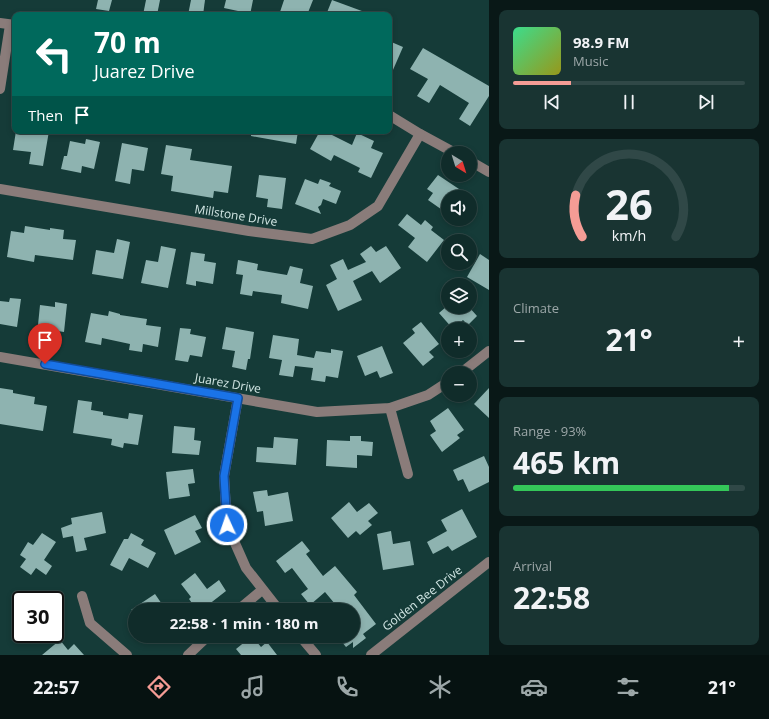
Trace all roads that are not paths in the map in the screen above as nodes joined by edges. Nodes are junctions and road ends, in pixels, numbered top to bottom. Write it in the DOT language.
graph roads {
  1 [pos="0,23"];
  2 [pos="12,25"];
  3 [pos="12,30"];
  4 [pos="0,89"];
  5 [pos="392,117"];
  6 [pos="420,134"];
  7 [pos="442,146"];
  8 [pos="477,165"];
  9 [pos="489,172"];
  10 [pos="0,189"];
  11 [pos="489,351"];
  12 [pos="0,356"];
  13 [pos="470,366"];
  14 [pos="441,387"];
  15 [pos="238,398"];
  16 [pos="390,408"];
  17 [pos="408,474"];
  18 [pos="489,562"];
  19 [pos="262,590"];
  20 [pos="82,596"];
  21 [pos="246,603"];
  22 [pos="273,603"];
  23 [pos="201,643"];
  24 [pos="306,643"];
  25 [pos="127,655"];
  26 [pos="188,655"];
  27 [pos="316,655"];
  28 [pos="371,655"];
  1 -- 2 [label="street"];
  3 -- 4 [label="street"];
  5 -- 6 [label="street"];
  6 -- 7 [label="street"];
  6 -- 10 [label="street, Millstone Drive"];
  8 -- 9 [label="street"];
  11 -- 13 [label="street"];
  12 -- 15 [label="street, Juarez Drive"];
  14 -- 16 [label="street, Juarez Drive"];
  15 -- 16 [label="street, Juarez Drive"];
  15 -- 19 [label="street"];
  16 -- 17 [label="street"];
  18 -- 28 [label="street, Golden Bee Drive"];
  19 -- 21 [label="street"];
  19 -- 22 [label="street"];
  20 -- 25 [label="street"];
  23 -- 26 [label="street"];
  24 -- 27 [label="street"];
}
